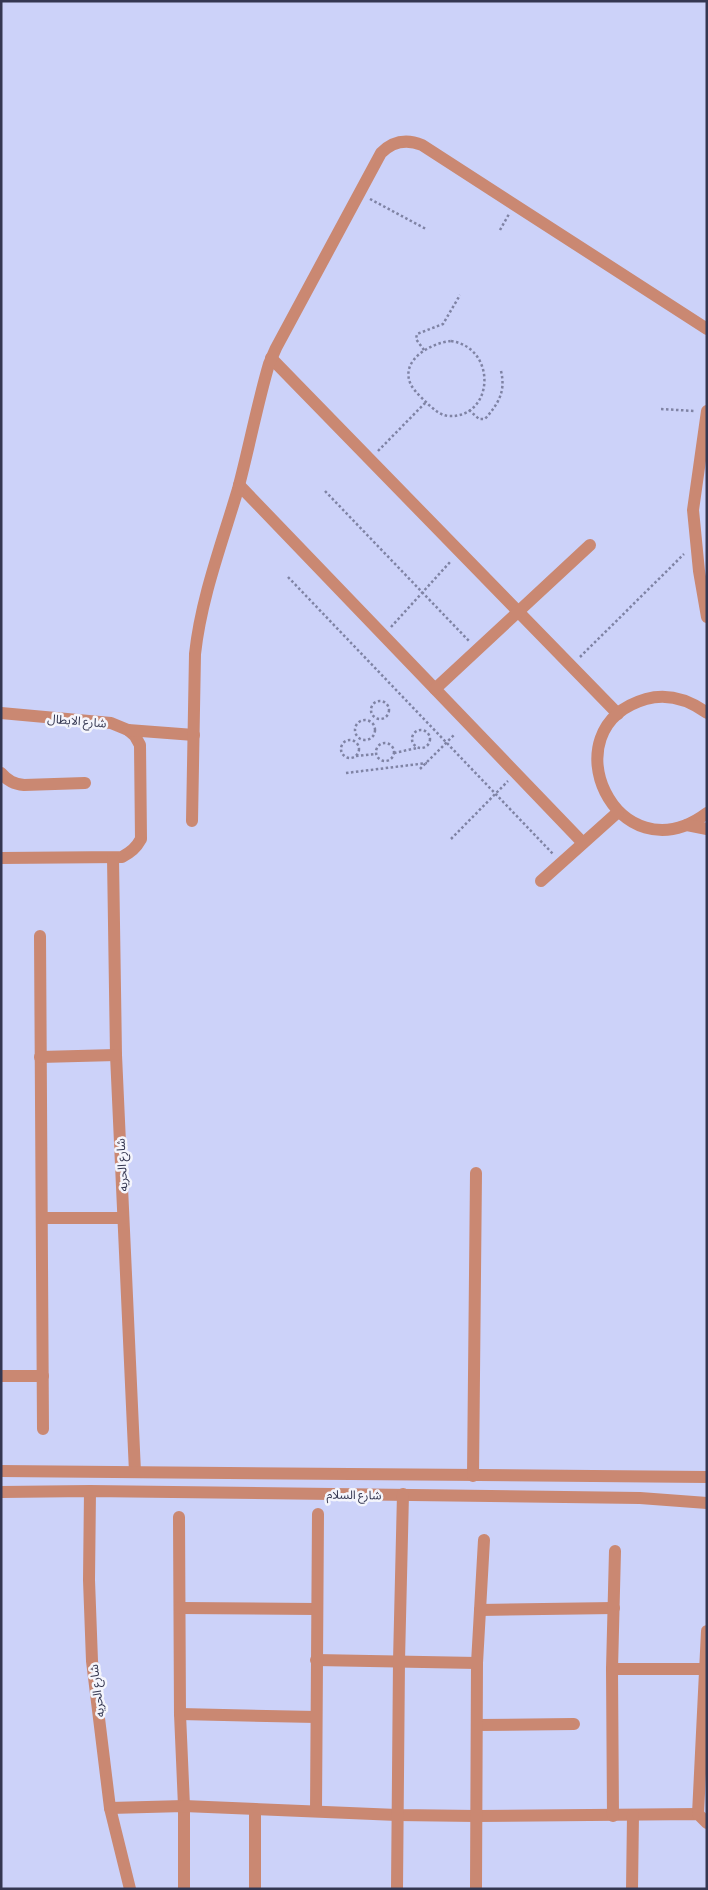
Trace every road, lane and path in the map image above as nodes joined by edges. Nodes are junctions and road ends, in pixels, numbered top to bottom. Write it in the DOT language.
graph roads {
  1 [pos="359,194"];
  2 [pos="514,204"];
  3 [pos="426,229"];
  4 [pos="500,230"];
  5 [pos="460,295"];
  6 [pos="707,329"];
  7 [pos="424,350"];
  8 [pos="271,358"];
  9 [pos="501,371"];
  10 [pos="426,402"];
  11 [pos="661,409"];
  12 [pos="469,410"];
  13 [pos="707,411"];
  14 [pos="370,459"];
  15 [pos="239,485"];
  16 [pos="324,491"];
  17 [pos="696,542"];
  18 [pos="590,545"];
  19 [pos="460,551"];
  20 [pos="288,577"];
  21 [pos="422,593"];
  22 [pos="518,612"];
  23 [pos="707,617"];
  24 [pos="384,636"];
  25 [pos="477,650"];
  26 [pos="571,666"];
  27 [pos="435,689"];
  28 [pos="1,713"];
  29 [pos="707,713"];
  30 [pos="618,714"];
  31 [pos="376,718"];
  32 [pos="371,722"];
  33 [pos="128,730"];
  34 [pos="194,735"];
  35 [pos="454,735"];
  36 [pos="359,737"];
  37 [pos="355,742"];
  38 [pos="447,742"];
  39 [pos="418,748"];
  40 [pos="394,753"];
  41 [pos="376,754"];
  42 [pos="355,756"];
  43 [pos="386,762"];
  44 [pos="427,763"];
  45 [pos="386,768"];
  46 [pos="420,769"];
  47 [pos="1,773"];
  48 [pos="346,773"];
  49 [pos="516,773"];
  50 [pos="85,783"];
  51 [pos="496,794"];
  52 [pos="618,812"];
  53 [pos="707,813"];
  54 [pos="192,822"];
  55 [pos="687,825"];
  56 [pos="707,829"];
  57 [pos="451,839"];
  58 [pos="583,843"];
  59 [pos="1,858"];
  60 [pos="113,858"];
  61 [pos="562,863"];
  62 [pos="542,882"];
  63 [pos="40,936"];
  64 [pos="116,1055"];
  65 [pos="40,1058"];
  66 [pos="476,1173"];
  67 [pos="43,1218"];
  68 [pos="123,1218"];
  69 [pos="1,1376"];
  70 [pos="43,1376"];
  71 [pos="43,1429"];
  72 [pos="1,1471"];
  73 [pos="135,1472"];
  74 [pos="473,1476"];
  75 [pos="640,1477"];
  76 [pos="707,1477"];
  77 [pos="90,1491"];
  78 [pos="1,1492"];
  79 [pos="403,1494"];
  80 [pos="640,1498"];
  81 [pos="707,1503"];
  82 [pos="318,1514"];
  83 [pos="178,1517"];
  84 [pos="484,1540"];
  85 [pos="616,1551"];
  86 [pos="180,1608"];
  87 [pos="614,1608"];
  88 [pos="317,1609"];
  89 [pos="480,1610"];
  90 [pos="707,1632"];
  91 [pos="316,1660"];
  92 [pos="399,1661"];
  93 [pos="477,1663"];
  94 [pos="612,1669"];
  95 [pos="705,1669"];
  96 [pos="180,1714"];
  97 [pos="316,1717"];
  98 [pos="574,1724"];
  99 [pos="477,1725"];
  100 [pos="704,1742"];
  101 [pos="184,1806"];
  102 [pos="110,1808"];
  103 [pos="255,1809"];
  104 [pos="316,1811"];
  105 [pos="397,1815"];
  106 [pos="633,1815"];
  107 [pos="477,1816"];
  108 [pos="613,1816"];
  109 [pos="702,1818"];
  110 [pos="130,1889"];
  111 [pos="184,1889"];
  112 [pos="255,1889"];
  113 [pos="397,1889"];
  114 [pos="476,1889"];
  115 [pos="632,1889"];
  1 -- 2 [label="street"];
  1 -- 3 [label="path"];
  1 -- 8 [label="street"];
  2 -- 4 [label="path"];
  2 -- 6 [label="street"];
  5 -- 7 [label="path"];
  7 -- 10 [label="path"];
  7 -- 12 [label="path"];
  8 -- 14 [label="street"];
  8 -- 15 [label="street"];
  9 -- 12 [label="path"];
  10 -- 12 [label="path"];
  10 -- 14 [label="path"];
  11 -- 13 [label="path"];
  13 -- 17 [label="street"];
  14 -- 19 [label="street"];
  15 -- 24 [label="street"];
  15 -- 34 [label="street"];
  16 -- 21 [label="path"];
  17 -- 23 [label="street"];
  17 -- 26 [label="path"];
  18 -- 22 [label="street"];
  19 -- 21 [label="path"];
  19 -- 22 [label="street"];
  20 -- 38 [label="path"];
  21 -- 24 [label="path"];
  21 -- 25 [label="path"];
  22 -- 25 [label="street"];
  22 -- 26 [label="street"];
  24 -- 27 [label="street"];
  25 -- 27 [label="street"];
  26 -- 30 [label="street"];
  27 -- 49 [label="street"];
  28 -- 33 [label="street, شارع الابطال"];
  29 -- 30 [label="street"];
  30 -- 52 [label="street"];
  31 -- 31 [label="path"];
  31 -- 32 [label="path"];
  32 -- 36 [label="path"];
  32 -- 36 [label="path"];
  33 -- 34 [label="street, شارع الابطال"];
  33 -- 60 [label="street"];
  34 -- 54 [label="street"];
  35 -- 38 [label="path"];
  36 -- 37 [label="path"];
  37 -- 42 [label="path"];
  37 -- 42 [label="path"];
  38 -- 44 [label="path"];
  38 -- 51 [label="path"];
  39 -- 39 [label="path"];
  39 -- 40 [label="path"];
  40 -- 41 [label="path"];
  40 -- 43 [label="path"];
  41 -- 42 [label="path"];
  41 -- 43 [label="path"];
  43 -- 45 [label="path"];
  44 -- 45 [label="path"];
  44 -- 46 [label="path"];
  45 -- 48 [label="path"];
  47 -- 50 [label="street"];
  49 -- 51 [label="path"];
  49 -- 58 [label="street"];
  51 -- 57 [label="path"];
  51 -- 61 [label="path"];
  52 -- 55 [label="street"];
  52 -- 58 [label="street"];
  53 -- 55 [label="street"];
  55 -- 56 [label="street"];
  58 -- 61 [label="street"];
  59 -- 60 [label="street"];
  60 -- 64 [label="street, شارع الحريه"];
  61 -- 62 [label="street"];
  63 -- 65 [label="street"];
  64 -- 65 [label="street"];
  64 -- 68 [label="street, شارع الحريه"];
  65 -- 67 [label="street"];
  66 -- 74 [label="street"];
  67 -- 68 [label="street"];
  67 -- 70 [label="street"];
  68 -- 73 [label="street, شارع الحريه"];
  69 -- 70 [label="street"];
  70 -- 71 [label="street"];
  72 -- 73 [label="street, شارع السلام"];
  73 -- 74 [label="street, شارع السلام"];
  74 -- 75 [label="street, شارع السلام"];
  75 -- 76 [label="street, شارع السلام"];
  75 -- 80 [label="street"];
  77 -- 78 [label="street, شارع السلام"];
  77 -- 79 [label="street, شارع السلام"];
  77 -- 102 [label="street, شارع الحريه"];
  79 -- 80 [label="street, شارع السلام"];
  79 -- 92 [label="street"];
  80 -- 81 [label="street, شارع السلام"];
  82 -- 88 [label="street"];
  83 -- 86 [label="street"];
  84 -- 89 [label="street"];
  85 -- 87 [label="street"];
  86 -- 88 [label="street"];
  86 -- 96 [label="street"];
  87 -- 89 [label="street"];
  87 -- 94 [label="street"];
  88 -- 91 [label="street"];
  89 -- 93 [label="street"];
  90 -- 95 [label="street"];
  91 -- 92 [label="street"];
  91 -- 97 [label="street"];
  92 -- 93 [label="street"];
  92 -- 105 [label="street"];
  93 -- 99 [label="street"];
  94 -- 95 [label="street"];
  94 -- 108 [label="street"];
  95 -- 100 [label="street"];
  96 -- 97 [label="street"];
  96 -- 101 [label="street"];
  97 -- 104 [label="street"];
  98 -- 99 [label="street"];
  99 -- 107 [label="street"];
  100 -- 109 [label="street"];
  101 -- 102 [label="street"];
  101 -- 103 [label="street"];
  101 -- 111 [label="street"];
  102 -- 110 [label="street, شارع الحريه"];
  103 -- 104 [label="street"];
  103 -- 112 [label="street"];
  104 -- 105 [label="street"];
  105 -- 107 [label="street"];
  105 -- 113 [label="street"];
  106 -- 108 [label="street"];
  106 -- 109 [label="street"];
  106 -- 115 [label="street"];
  107 -- 108 [label="street"];
  107 -- 114 [label="street"];
}
